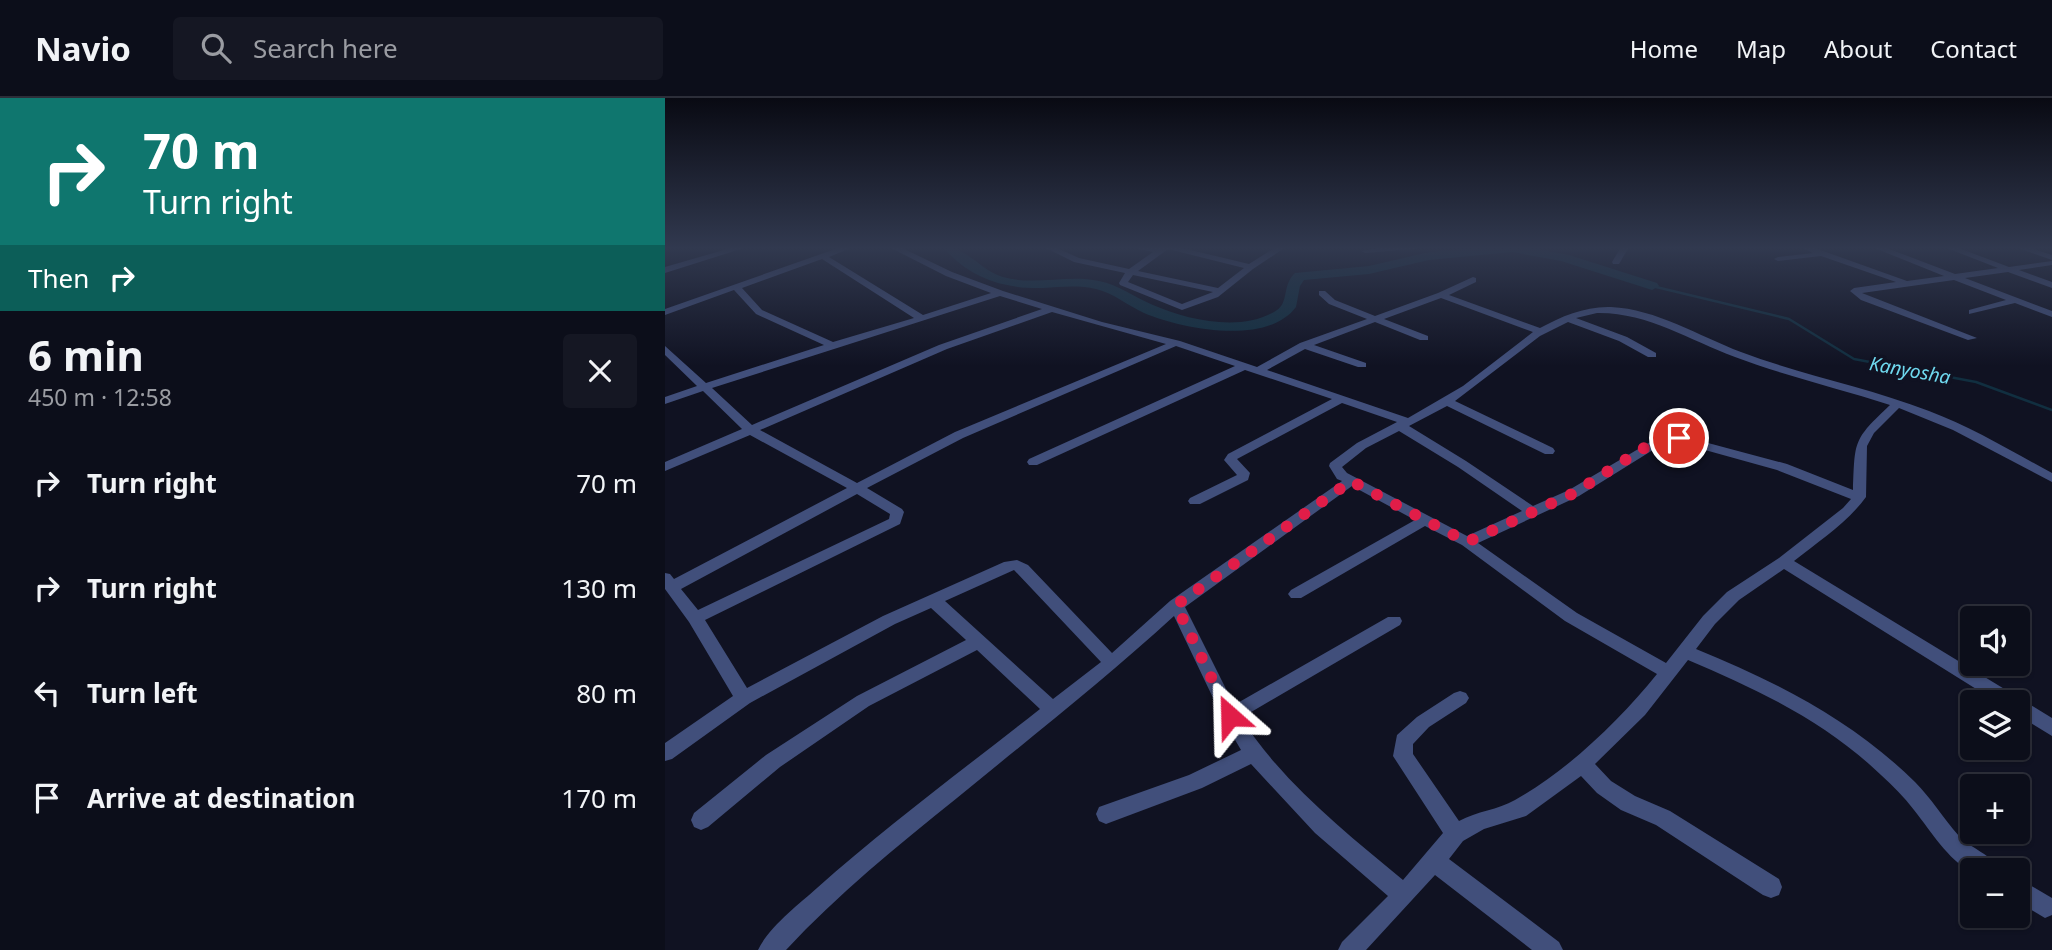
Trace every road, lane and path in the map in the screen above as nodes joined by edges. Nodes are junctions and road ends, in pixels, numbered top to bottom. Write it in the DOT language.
graph roads {
  1 [pos="736,287"];
  2 [pos="871,287"];
  3 [pos="983,287"];
  4 [pos="1127,287"];
  5 [pos="1204,287"];
  6 [pos="1224,287"];
  7 [pos="1459,287"];
  8 [pos="1895,287"];
  9 [pos="1981,287"];
  10 [pos="1220,290"];
  11 [pos="1000,293"];
  12 [pos="1322,293"];
  13 [pos="1441,295"];
  14 [pos="2016,300"];
  15 [pos="1052,309"];
  16 [pos="665,312"];
  17 [pos="1972,312"];
  18 [pos="2052,314"];
  19 [pos="1373,317"];
  20 [pos="1567,318"];
  21 [pos="923,319"];
  22 [pos="1540,331"];
  23 [pos="1424,338"];
  24 [pos="1972,338"];
  25 [pos="1175,343"];
  26 [pos="829,344"];
  27 [pos="1304,345"];
  28 [pos="667,354"];
  29 [pos="1652,355"];
  30 [pos="1362,365"];
  31 [pos="1244,366"];
  32 [pos="1258,370"];
  33 [pos="704,386"];
  34 [pos="1343,398"];
  35 [pos="665,401"];
  36 [pos="1447,402"];
  37 [pos="1896,404"];
  38 [pos="1402,423"];
  39 [pos="748,429"];
  40 [pos="1549,451"];
  41 [pos="1033,461"];
  42 [pos="665,467"];
  43 [pos="2052,478"];
  44 [pos="1351,481"];
  45 [pos="857,488"];
  46 [pos="1859,496"];
  47 [pos="1195,501"];
  48 [pos="1534,513"];
  49 [pos="1425,520"];
  50 [pos="1467,542"];
  51 [pos="1784,562"];
  52 [pos="669,583"];
  53 [pos="1296,594"];
  54 [pos="934,601"];
  55 [pos="1176,605"];
  56 [pos="695,618"];
  57 [pos="1394,621"];
  58 [pos="978,642"];
  59 [pos="1684,651"];
  60 [pos="1112,663"];
  61 [pos="1667,672"];
  62 [pos="1992,690"];
  63 [pos="744,698"];
  64 [pos="1460,698"];
  65 [pos="1053,710"];
  66 [pos="2030,714"];
  67 [pos="1230,716"];
  68 [pos="2052,728"];
  69 [pos="665,753"];
  70 [pos="1253,753"];
  71 [pos="1582,764"];
  72 [pos="1106,814"];
  73 [pos="701,820"];
  74 [pos="1456,834"];
  75 [pos="1969,858"];
  76 [pos="1433,860"];
  77 [pos="1770,887"];
  78 [pos="1404,895"];
  79 [pos="2030,898"];
  80 [pos="2045,907"];
  81 [pos="770,950"];
  82 [pos="1350,950"];
  83 [pos="1551,950"];
  1 -- 16 [label="street"];
  1 -- 26 [label="street"];
  2 -- 21 [label="street"];
  3 -- 11 [label="street"];
  4 -- 10 [label="street"];
  5 -- 10 [label="street"];
  6 -- 10 [label="street"];
  7 -- 13 [label="street"];
  8 -- 24 [label="street"];
  9 -- 14 [label="street"];
  11 -- 15 [label="street"];
  11 -- 21 [label="street"];
  12 -- 19 [label="street"];
  13 -- 19 [label="street"];
  13 -- 22 [label="street"];
  14 -- 17 [label="street"];
  14 -- 18 [label="street"];
  15 -- 25 [label="street"];
  15 -- 39 [label="street"];
  19 -- 23 [label="street"];
  19 -- 27 [label="street"];
  20 -- 22 [label="street"];
  20 -- 29 [label="street"];
  20 -- 37 [label="street"];
  21 -- 26 [label="street"];
  22 -- 36 [label="street"];
  25 -- 31 [label="street"];
  25 -- 45 [label="street"];
  26 -- 33 [label="street"];
  27 -- 30 [label="street"];
  27 -- 32 [label="street"];
  28 -- 33 [label="street"];
  31 -- 32 [label="street"];
  31 -- 41 [label="street"];
  32 -- 34 [label="street"];
  33 -- 35 [label="street"];
  33 -- 39 [label="street"];
  34 -- 38 [label="street"];
  34 -- 47 [label="street"];
  36 -- 38 [label="street"];
  36 -- 40 [label="street"];
  37 -- 43 [label="street"];
  37 -- 46 [label="street"];
  38 -- 44 [label="street"];
  38 -- 48 [label="street"];
  39 -- 42 [label="street"];
  39 -- 45 [label="street"];
  44 -- 49 [label="street"];
  44 -- 55 [label="street"];
  45 -- 52 [label="street"];
  45 -- 56 [label="street"];
  46 -- 48 [label="street"];
  46 -- 51 [label="street"];
  48 -- 50 [label="street"];
  49 -- 50 [label="street"];
  49 -- 53 [label="street"];
  50 -- 61 [label="street"];
  51 -- 59 [label="street"];
  51 -- 62 [label="street"];
  52 -- 56 [label="street"];
  54 -- 58 [label="street"];
  54 -- 60 [label="street"];
  54 -- 63 [label="street"];
  55 -- 60 [label="street"];
  55 -- 67 [label="street"];
  56 -- 63 [label="street"];
  57 -- 67 [label="street"];
  58 -- 65 [label="street"];
  58 -- 73 [label="street"];
  59 -- 61 [label="street"];
  59 -- 75 [label="street"];
  60 -- 65 [label="street"];
  61 -- 71 [label="street"];
  63 -- 69 [label="street"];
  64 -- 74 [label="street"];
  65 -- 81 [label="street"];
  66 -- 68 [label="street"];
  67 -- 70 [label="street"];
  70 -- 72 [label="street"];
  70 -- 78 [label="street"];
  71 -- 74 [label="street"];
  71 -- 77 [label="street"];
  74 -- 76 [label="street"];
  76 -- 78 [label="street"];
  76 -- 83 [label="street"];
  78 -- 82 [label="street"];
  79 -- 80 [label="street"];
}
